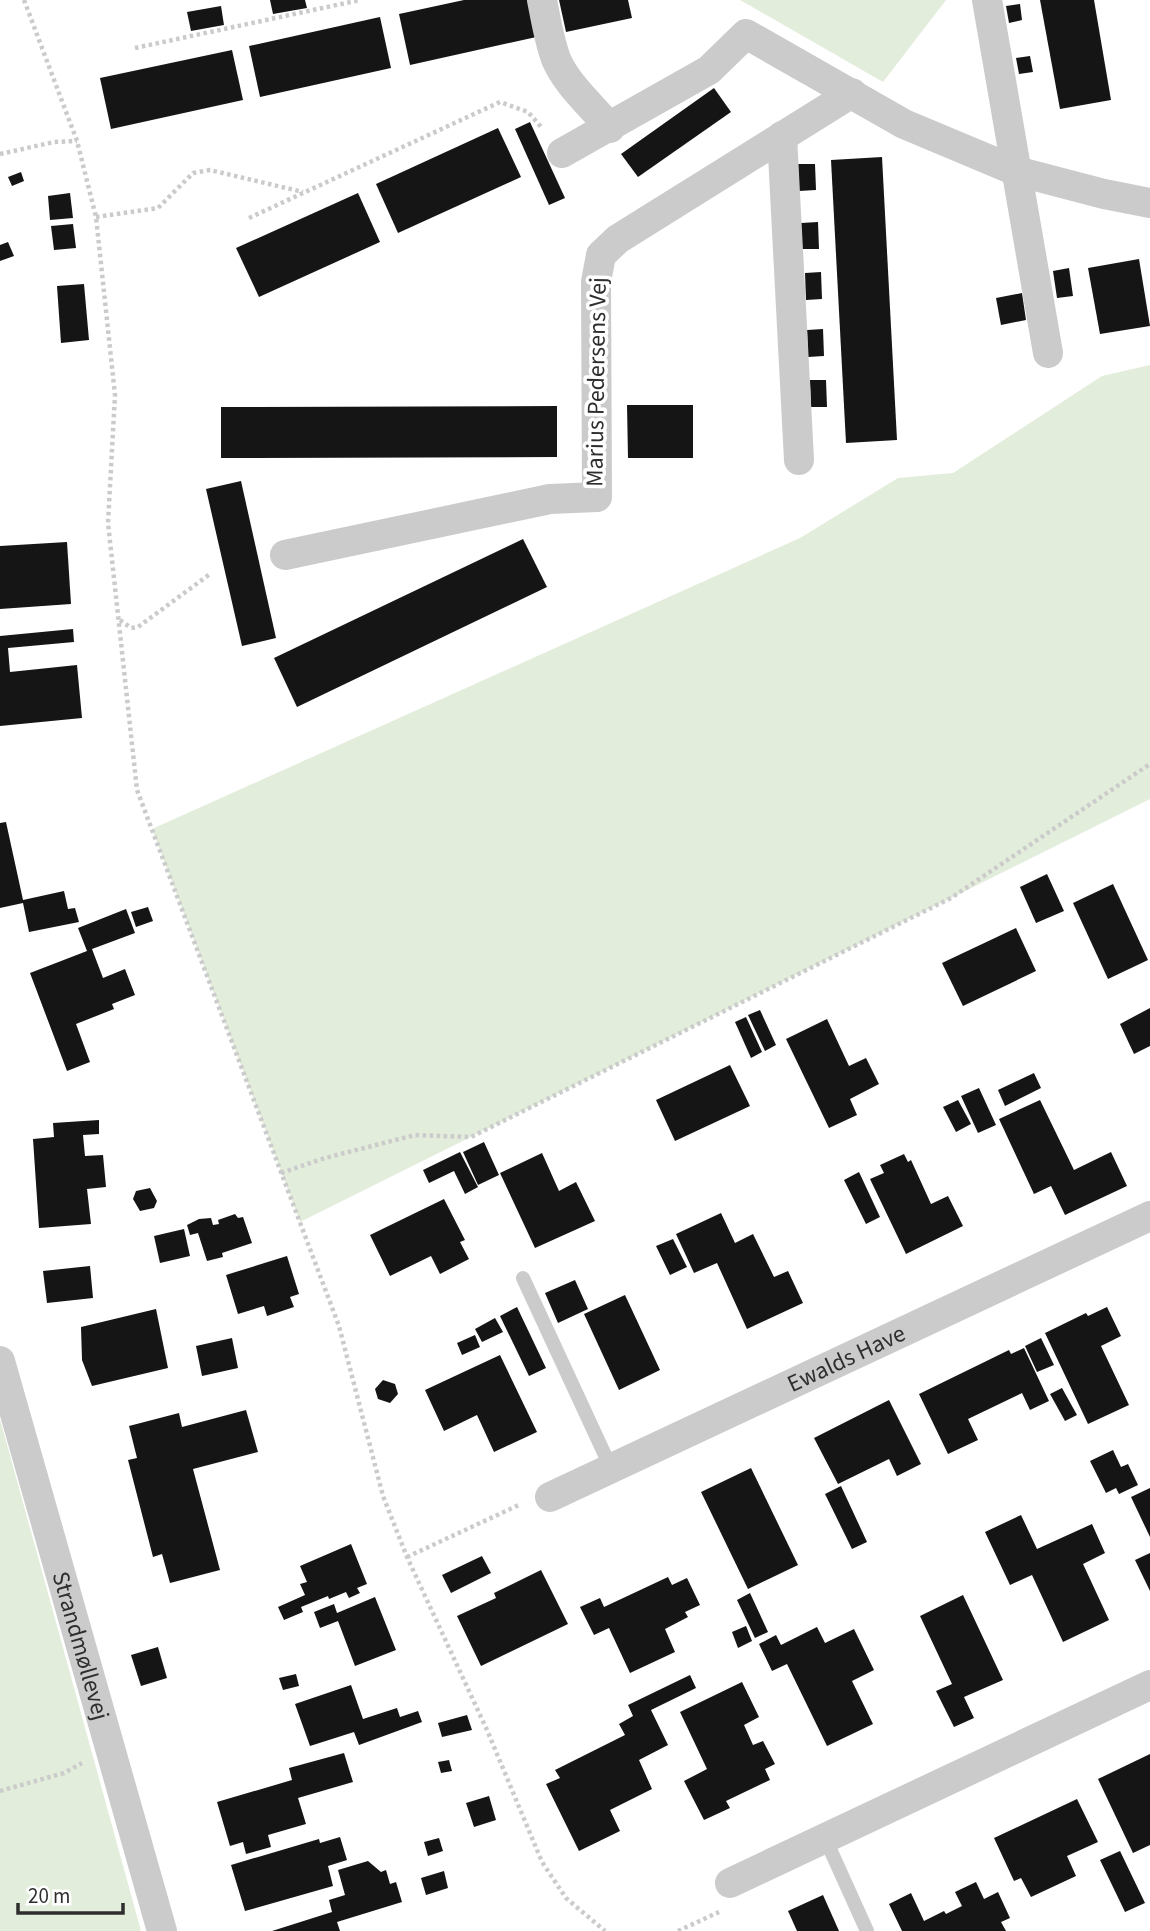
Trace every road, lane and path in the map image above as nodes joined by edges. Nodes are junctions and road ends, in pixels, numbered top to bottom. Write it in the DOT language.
graph roads {
  1 [pos="24,0"];
  2 [pos="360,0"];
  3 [pos="542,0"];
  4 [pos="987,0"];
  5 [pos="135,48"];
  6 [pos="852,93"];
  7 [pos="610,128"];
  8 [pos="782,136"];
  9 [pos="77,141"];
  10 [pos="562,153"];
  11 [pos="0,154"];
  12 [pos="1016,171"];
  13 [pos="304,192"];
  14 [pos="1150,204"];
  15 [pos="96,217"];
  16 [pos="249,218"];
  17 [pos="1048,353"];
  18 [pos="799,460"];
  19 [pos="285,555"];
  20 [pos="210,574"];
  21 [pos="120,620"];
  22 [pos="1150,764"];
  23 [pos="281,1173"];
  24 [pos="1148,1222"];
  25 [pos="523,1278"];
  26 [pos="0,1361"];
  27 [pos="611,1468"];
  28 [pos="550,1497"];
  29 [pos="407,1557"];
  30 [pos="1150,1685"];
  31 [pos="110,1747"];
  32 [pos="0,1791"];
  33 [pos="825,1838"];
  34 [pos="730,1883"];
  35 [pos="162,1931"];
  36 [pos="605,1931"];
  37 [pos="867,1931"];
  1 -- 9 [label="path"];
  2 -- 5 [label="path"];
  3 -- 7 [label="street"];
  4 -- 12 [label="street"];
  6 -- 7 [label="street"];
  6 -- 8 [label="street, Marius Pedersens Vej"];
  6 -- 12 [label="street"];
  7 -- 10 [label="street"];
  8 -- 18 [label="street"];
  8 -- 19 [label="street, Marius Pedersens Vej"];
  9 -- 11 [label="path"];
  9 -- 15 [label="path"];
  10 -- 13 [label="path"];
  12 -- 14 [label="street"];
  12 -- 17 [label="street"];
  13 -- 15 [label="path"];
  13 -- 16 [label="path"];
  15 -- 21 [label="path"];
  20 -- 21 [label="path"];
  21 -- 23 [label="path"];
  22 -- 23 [label="path"];
  23 -- 29 [label="path"];
  24 -- 27 [label="street, Ewalds Have"];
  25 -- 27 [label="lane"];
  26 -- 31 [label="street, Strandmøllevej"];
  27 -- 28 [label="street, Ewalds Have"];
  28 -- 29 [label="path"];
  29 -- 36 [label="path"];
  30 -- 33 [label="street"];
  31 -- 32 [label="path"];
  31 -- 35 [label="street, Strandmøllevej"];
  33 -- 34 [label="street"];
  33 -- 37 [label="lane"];
}
